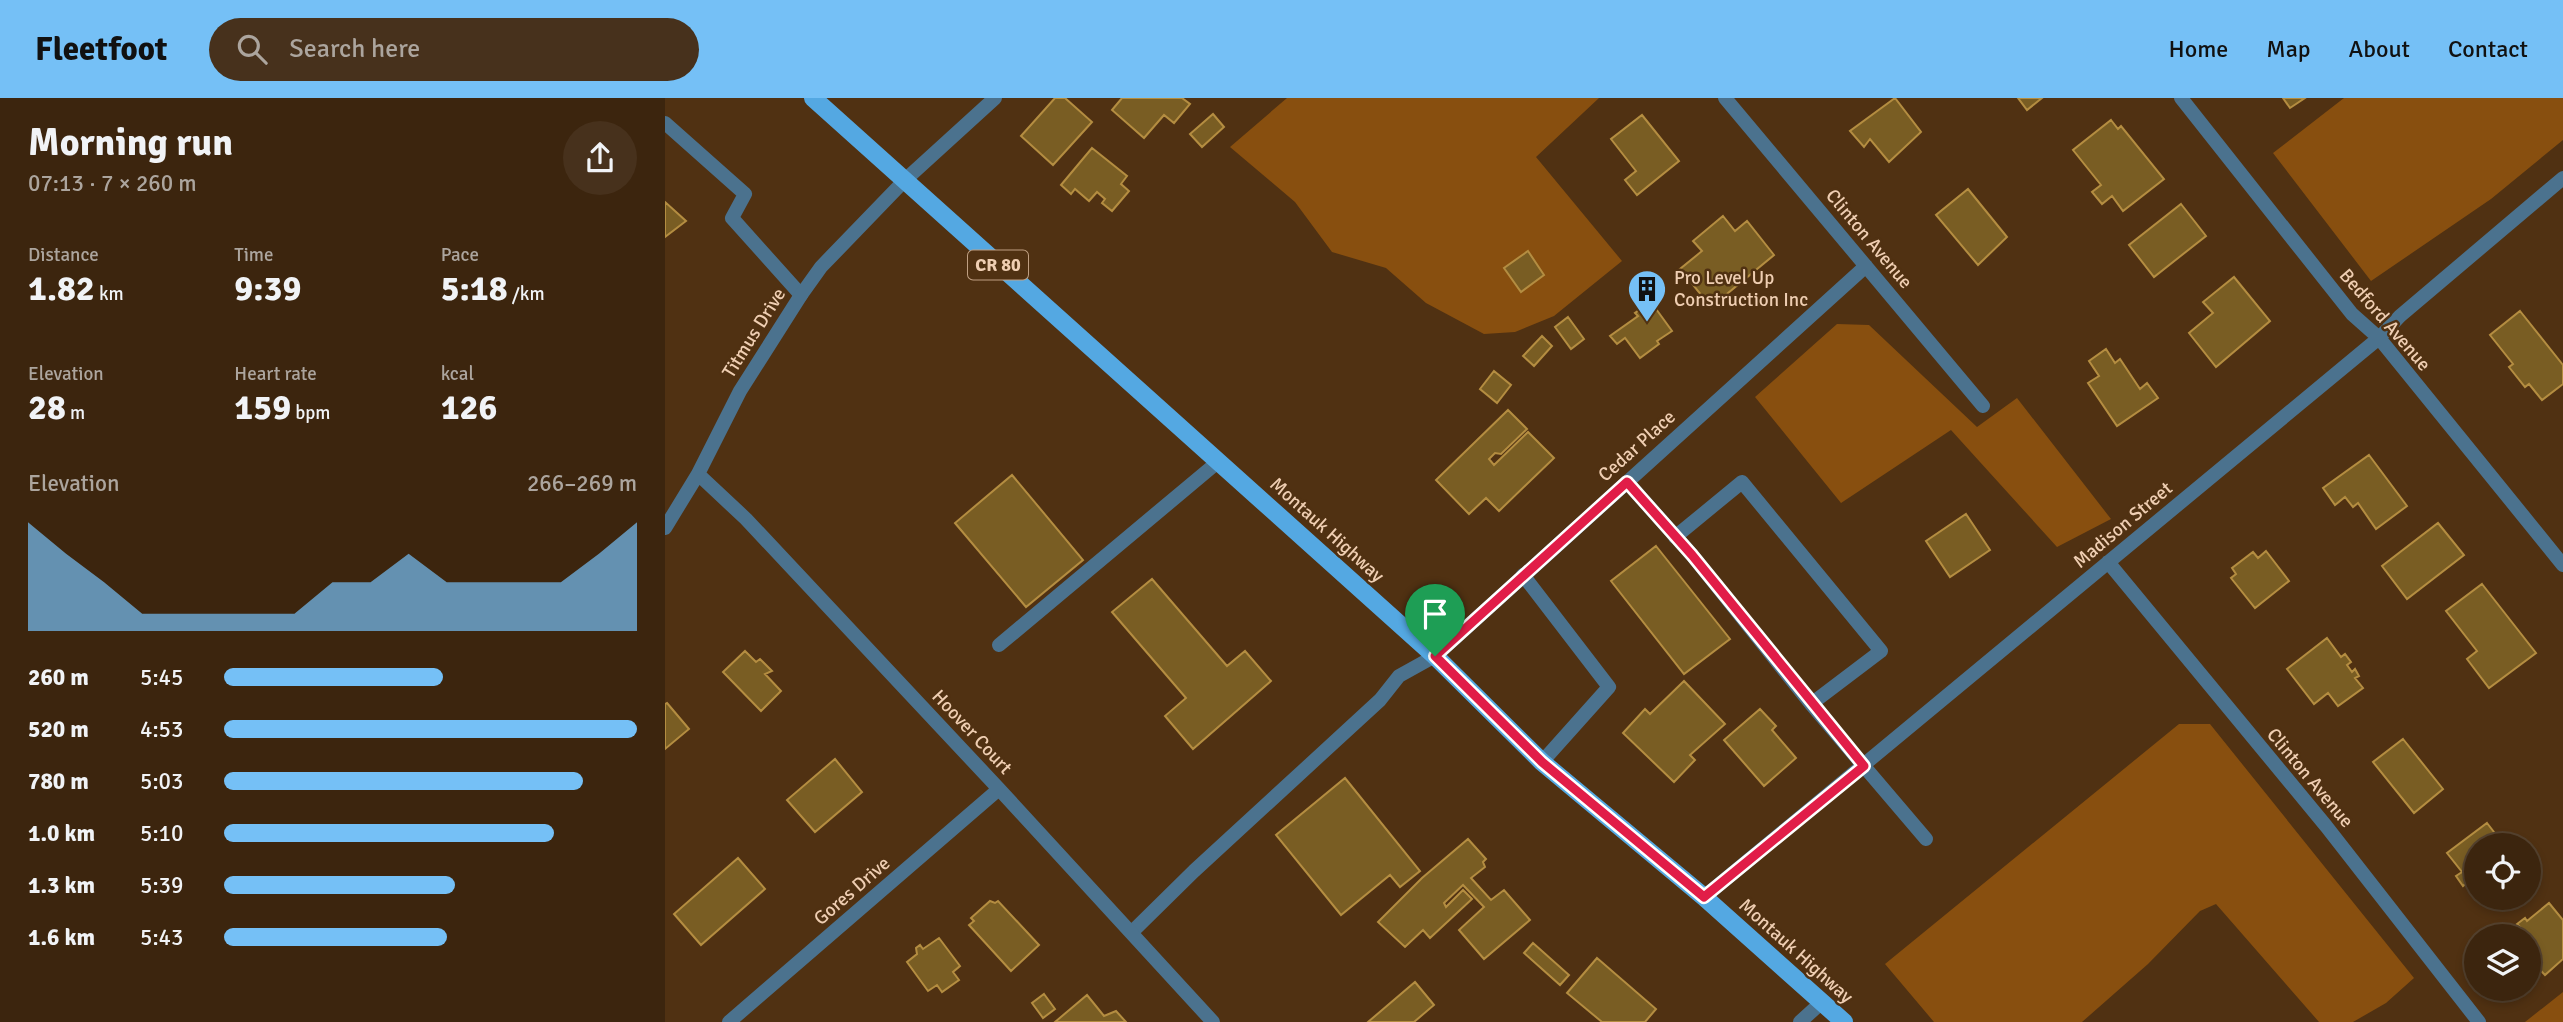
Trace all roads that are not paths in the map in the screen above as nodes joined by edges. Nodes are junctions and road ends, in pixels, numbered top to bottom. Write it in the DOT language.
graph roads {
  1 [pos="813,98"];
  2 [pos="995,98"];
  3 [pos="1725,98"];
  4 [pos="2181,98"];
  5 [pos="665,123"];
  6 [pos="2563,178"];
  7 [pos="905,180"];
  8 [pos="1866,266"];
  9 [pos="801,295"];
  10 [pos="2379,338"];
  11 [pos="1983,406"];
  12 [pos="1219,461"];
  13 [pos="698,474"];
  14 [pos="1627,482"];
  15 [pos="665,528"];
  16 [pos="1675,537"];
  17 [pos="2108,562"];
  18 [pos="2563,565"];
  19 [pos="1523,575"];
  20 [pos="999,645"];
  21 [pos="1435,656"];
  22 [pos="1811,704"];
  23 [pos="1542,762"];
  24 [pos="1864,766"];
  25 [pos="999,789"];
  26 [pos="1926,839"];
  27 [pos="1704,897"];
  28 [pos="1132,932"];
  29 [pos="1822,1002"];
  30 [pos="729,1022"];
  31 [pos="1213,1022"];
  32 [pos="1800,1022"];
  33 [pos="1844,1022"];
  34 [pos="2479,1022"];
  1 -- 7 [label="main road, Montauk Highway / CR 80"];
  2 -- 7 [label="street, Titmus Drive"];
  3 -- 8 [label="street, Clinton Avenue"];
  4 -- 10 [label="street, Bedford Avenue"];
  5 -- 9 [label="street"];
  6 -- 10 [label="street, Madison Street"];
  7 -- 9 [label="street, Titmus Drive"];
  7 -- 12 [label="main road, Montauk Highway / CR 80"];
  8 -- 11 [label="street, Clinton Avenue"];
  8 -- 14 [label="street, Cedar Place"];
  9 -- 13 [label="street, Titmus Drive"];
  10 -- 17 [label="street, Madison Street"];
  10 -- 18 [label="street, Bedford Avenue"];
  12 -- 20 [label="street"];
  12 -- 21 [label="main road, Montauk Highway / CR 80"];
  13 -- 15 [label="street, Titmus Drive"];
  13 -- 25 [label="street, Hoover Court"];
  14 -- 16 [label="street"];
  14 -- 19 [label="street, Cedar Place"];
  16 -- 22 [label="street"];
  16 -- 22 [label="street"];
  17 -- 24 [label="street, Madison Street"];
  17 -- 34 [label="street, Clinton Avenue"];
  19 -- 21 [label="street, Cedar Place"];
  19 -- 23 [label="street"];
  21 -- 23 [label="main road, Montauk Highway / CR 80"];
  21 -- 28 [label="street, Cedar Place"];
  22 -- 24 [label="street"];
  23 -- 27 [label="main road, Montauk Highway / CR 80"];
  24 -- 26 [label="street"];
  24 -- 27 [label="street, Madison Street"];
  25 -- 28 [label="street, Hoover Court"];
  25 -- 30 [label="street, Gores Drive"];
  27 -- 29 [label="main road, Montauk Highway / CR 80"];
  28 -- 31 [label="street, Hoover Court"];
  29 -- 32 [label="street"];
  29 -- 33 [label="main road, Montauk Highway / CR 80"];
}
